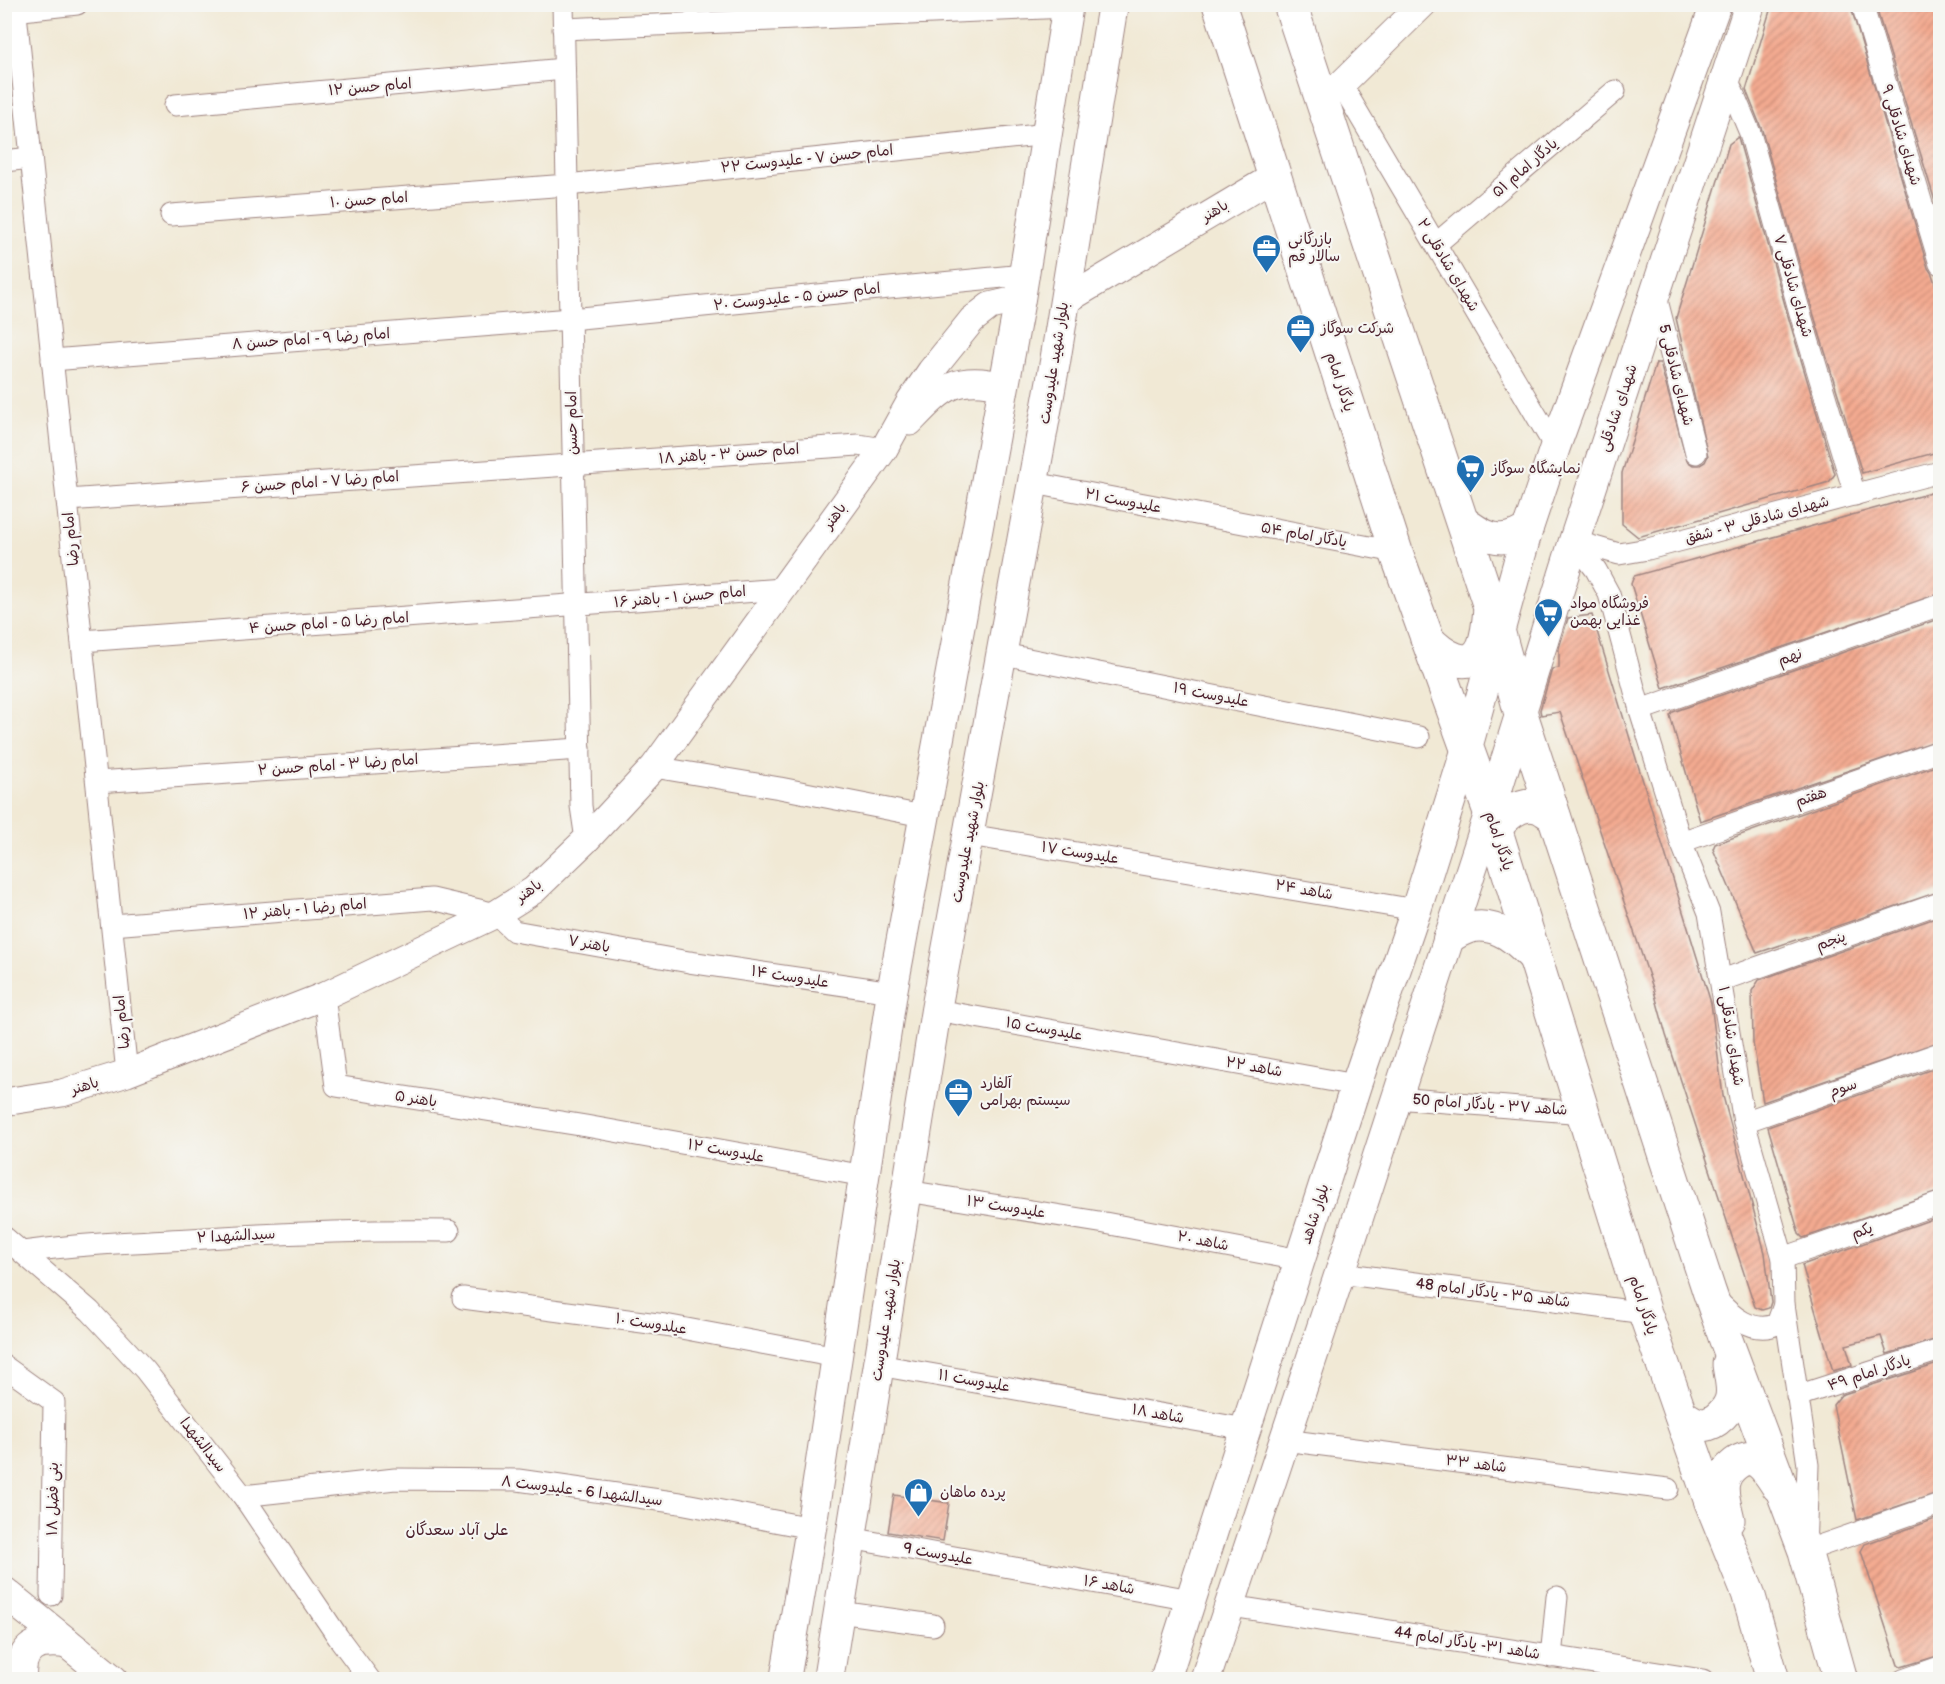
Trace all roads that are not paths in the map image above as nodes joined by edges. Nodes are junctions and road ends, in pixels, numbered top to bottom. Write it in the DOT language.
graph roads {
  1 [pos="76,4"];
  2 [pos="563,4"];
  3 [pos="1113,4"];
  4 [pos="1219,4"];
  5 [pos="1290,4"];
  6 [pos="1423,4"];
  7 [pos="1717,4"];
  8 [pos="1862,4"];
  9 [pos="1068,6"];
  10 [pos="12,9"];
  11 [pos="1749,10"];
  12 [pos="563,29"];
  13 [pos="564,69"];
  14 [pos="1727,78"];
  15 [pos="1615,91"];
  16 [pos="1331,94"];
  17 [pos="175,105"];
  18 [pos="1048,134"];
  19 [pos="31,158"];
  20 [pos="4,161"];
  21 [pos="1273,177"];
  22 [pos="567,185"];
  23 [pos="171,215"];
  24 [pos="1436,244"];
  25 [pos="1941,264"];
  26 [pos="1022,287"];
  27 [pos="1656,296"];
  28 [pos="1065,301"];
  29 [pos="570,319"];
  30 [pos="52,360"];
  31 [pos="1004,386"];
  32 [pos="1556,447"];
  33 [pos="884,449"];
  34 [pos="1696,453"];
  35 [pos="573,465"];
  36 [pos="1941,472"];
  37 [pos="1034,483"];
  38 [pos="1855,495"];
  39 [pos="67,500"];
  40 [pos="1213,519"];
  41 [pos="1460,519"];
  42 [pos="1528,528"];
  43 [pos="1574,542"];
  44 [pos="1396,552"];
  45 [pos="783,589"];
  46 [pos="1941,605"];
  47 [pos="576,606"];
  48 [pos="1495,621"];
  49 [pos="1427,639"];
  50 [pos="82,641"];
  51 [pos="1003,654"];
  52 [pos="1640,710"];
  53 [pos="1521,714"];
  54 [pos="1419,737"];
  55 [pos="1467,748"];
  56 [pos="580,749"];
  57 [pos="1941,751"];
  58 [pos="654,768"];
  59 [pos="97,782"];
  60 [pos="923,816"];
  61 [pos="1554,816"];
  62 [pos="1492,821"];
  63 [pos="969,835"];
  64 [pos="586,840"];
  65 [pos="1682,842"];
  66 [pos="1192,871"];
  67 [pos="1941,903"];
  68 [pos="1416,910"];
  69 [pos="496,914"];
  70 [pos="112,925"];
  71 [pos="1448,939"];
  72 [pos="688,962"];
  73 [pos="1537,962"];
  74 [pos="1722,980"];
  75 [pos="891,992"];
  76 [pos="324,996"];
  77 [pos="936,1010"];
  78 [pos="1152,1049"];
  79 [pos="1941,1053"];
  80 [pos="127,1073"];
  81 [pos="1356,1085"];
  82 [pos="1396,1098"];
  83 [pos="4,1102"];
  84 [pos="1584,1113"];
  85 [pos="1744,1122"];
  86 [pos="586,1126"];
  87 [pos="865,1176"];
  88 [pos="907,1191"];
  89 [pos="1941,1203"];
  90 [pos="1105,1223"];
  91 [pos="449,1231"];
  92 [pos="4,1238"];
  93 [pos="855,1241"];
  94 [pos="897,1249"];
  95 [pos="23,1252"];
  96 [pos="1783,1258"];
  97 [pos="1300,1260"];
  98 [pos="1340,1273"];
  99 [pos="1709,1292"];
  100 [pos="463,1298"];
  101 [pos="1784,1305"];
  102 [pos="1645,1313"];
  103 [pos="1726,1340"];
  104 [pos="1941,1350"];
  105 [pos="837,1357"];
  106 [pos="879,1365"];
  107 [pos="4,1366"];
  108 [pos="1797,1396"];
  109 [pos="1070,1398"];
  110 [pos="1681,1415"];
  111 [pos="1246,1429"];
  112 [pos="1284,1440"];
  113 [pos="1668,1489"];
  114 [pos="1784,1495"];
  115 [pos="243,1496"];
  116 [pos="1941,1504"];
  117 [pos="811,1528"];
  118 [pos="850,1538"];
  119 [pos="1805,1551"];
  120 [pos="1026,1570"];
  121 [pos="4,1592"];
  122 [pos="1748,1593"];
  123 [pos="51,1595"];
  124 [pos="1557,1598"];
  125 [pos="1191,1600"];
  126 [pos="1231,1606"];
  127 [pos="839,1612"];
  128 [pos="933,1626"];
  129 [pos="67,1643"];
  130 [pos="1551,1657"];
  131 [pos="1941,1667"];
  132 [pos="21,1680"];
  133 [pos="113,1680"];
  134 [pos="370,1680"];
  135 [pos="785,1680"];
  136 [pos="828,1680"];
  137 [pos="1165,1680"];
  138 [pos="1205,1680"];
  139 [pos="1703,1680"];
  140 [pos="1773,1680"];
  141 [pos="1841,1680"];
  142 [pos="1903,1680"];
  1 -- 10 [label="street"];
  2 -- 12 [label="street, امام حسن"];
  3 -- 28 [label="main road, بلوار شهید علیدوست"];
  4 -- 21 [label="main road, یادگار امام"];
  5 -- 16 [label="main road"];
  6 -- 16 [label="street"];
  7 -- 11 [label="main road"];
  7 -- 32 [label="main road"];
  8 -- 25 [label="street, شهدای شادقلی ۹"];
  9 -- 12 [label="street"];
  9 -- 18 [label="main road"];
  10 -- 19 [label="street, امام رضا"];
  11 -- 14 [label="main road, شهدای شادقلی"];
  12 -- 13 [label="street, امام حسن"];
  13 -- 17 [label="street, امام حسن ۱۲"];
  13 -- 22 [label="street, امام حسن"];
  14 -- 27 [label="main road, شهدای شادقلی"];
  14 -- 38 [label="street, شهدای شادقلی ۷"];
  15 -- 24 [label="street, یادگار امام ۵۱"];
  16 -- 24 [label="street, شهدای شادقلی ۲"];
  16 -- 41 [label="main road"];
  18 -- 22 [label="street, امام حسن ۷ - علیدوست ۲۲"];
  18 -- 26 [label="main road"];
  19 -- 20 [label="street"];
  19 -- 30 [label="street, امام رضا"];
  21 -- 28 [label="street, باهنر"];
  21 -- 44 [label="main road, یادگار امام"];
  22 -- 23 [label="street, امام حسن ۱۰"];
  22 -- 29 [label="street, امام حسن"];
  24 -- 32 [label="street, شهدای شادقلی ۲"];
  26 -- 29 [label="street, امام حسن ۵ - علیدوست ۲۰"];
  26 -- 31 [label="main road"];
  26 -- 33 [label="street, باهنر"];
  27 -- 34 [label="street, شهدای شادقلی 5"];
  27 -- 43 [label="main road, شهدای شادقلی"];
  28 -- 37 [label="main road, بلوار شهید علیدوست"];
  29 -- 30 [label="street, امام رضا ۹ - امام حسن ۸"];
  29 -- 35 [label="street, امام حسن"];
  30 -- 39 [label="street, امام رضا"];
  31 -- 33 [label="street, باهنر"];
  31 -- 60 [label="main road"];
  32 -- 42 [label="main road"];
  33 -- 35 [label="street, امام حسن ۳ - باهنر ۱۸"];
  33 -- 45 [label="street, باهنر"];
  35 -- 39 [label="street, امام رضا ۷ - امام حسن ۶"];
  35 -- 47 [label="street, امام حسن"];
  36 -- 38 [label="street, شهدای شادقلی ۳ - شفق"];
  37 -- 40 [label="street, علیدوست ۲۱"];
  37 -- 51 [label="main road, بلوار شهید علیدوست"];
  38 -- 43 [label="street, شهدای شادقلی ۳ - شفق"];
  39 -- 50 [label="street, امام رضا"];
  40 -- 44 [label="street, یادگار امام ۵۴"];
  41 -- 42 [label="main road"];
  41 -- 48 [label="main road"];
  42 -- 48 [label="main road"];
  43 -- 52 [label="street, شهدای شادقلی ۱"];
  43 -- 53 [label="main road, شهدای شادقلی"];
  44 -- 49 [label="main road, یادگار امام"];
  45 -- 47 [label="street, امام حسن ۱ - باهنر ۱۶"];
  45 -- 58 [label="street, باهنر"];
  46 -- 52 [label="street, نهم"];
  47 -- 50 [label="street, امام رضا ۵ - امام حسن ۴"];
  47 -- 56 [label="street, امام حسن"];
  48 -- 49 [label="main road"];
  48 -- 53 [label="main road"];
  48 -- 55 [label="main road"];
  49 -- 55 [label="main road, یادگار امام"];
  50 -- 59 [label="street, امام رضا"];
  51 -- 54 [label="street, علیدوست ۱۹"];
  51 -- 63 [label="main road, بلوار شهید علیدوست"];
  52 -- 65 [label="street, شهدای شادقلی ۱"];
  53 -- 61 [label="main road"];
  53 -- 62 [label="main road, شهدای شادقلی"];
  55 -- 62 [label="main road, یادگار امام"];
  55 -- 68 [label="main road, بلوار شاهد"];
  56 -- 59 [label="street, امام رضا ۳ - امام حسن ۲"];
  56 -- 64 [label="street, امام حسن"];
  57 -- 65 [label="street, هفتم"];
  58 -- 60 [label="street"];
  58 -- 64 [label="street, باهنر"];
  59 -- 70 [label="street, امام رضا"];
  60 -- 75 [label="main road"];
  61 -- 62 [label="main road"];
  61 -- 99 [label="main road"];
  62 -- 71 [label="main road"];
  62 -- 73 [label="main road, یادگار امام"];
  63 -- 66 [label="street, علیدوست ۱۷"];
  63 -- 77 [label="main road, بلوار شهید علیدوست"];
  64 -- 69 [label="street, باهنر"];
  65 -- 74 [label="street, شهدای شادقلی ۱"];
  66 -- 68 [label="street, شاهد ۲۴"];
  67 -- 74 [label="street, پنجم"];
  68 -- 81 [label="main road, بلوار شاهد"];
  69 -- 70 [label="street, امام رضا ۱ - باهنر ۱۲"];
  69 -- 72 [label="street, باهنر ۷"];
  69 -- 76 [label="street, باهنر"];
  70 -- 80 [label="street, امام رضا"];
  71 -- 73 [label="main road"];
  71 -- 82 [label="main road"];
  72 -- 75 [label="street, علیدوست ۱۴"];
  73 -- 84 [label="main road, یادگار امام"];
  74 -- 85 [label="street, شهدای شادقلی ۱"];
  75 -- 87 [label="main road"];
  76 -- 80 [label="street, باهنر"];
  76 -- 86 [label="street, باهنر ۵"];
  77 -- 78 [label="street, علیدوست ۱۵"];
  77 -- 88 [label="main road, بلوار شهید علیدوست"];
  78 -- 81 [label="street, شاهد ۲۲"];
  79 -- 85 [label="street, سوم"];
  80 -- 83 [label="street, باهنر"];
  81 -- 97 [label="main road, بلوار شاهد"];
  82 -- 84 [label="street, شاهد ۳۷ - یادگار امام 50"];
  82 -- 98 [label="main road"];
  84 -- 102 [label="main road, یادگار امام"];
  85 -- 96 [label="street, شهدای شادقلی ۱"];
  86 -- 87 [label="street, علیدوست ۱۲"];
  87 -- 93 [label="main road"];
  88 -- 90 [label="street, علیدوست ۱۳"];
  88 -- 94 [label="main road, بلوار شهید علیدوست"];
  89 -- 96 [label="street, یکم"];
  90 -- 97 [label="street, شاهد ۲۰"];
  91 -- 95 [label="street, سیدالشهدا ۲"];
  92 -- 95 [label="street, سیدالشهدا"];
  93 -- 94 [label="main road"];
  93 -- 105 [label="main road"];
  94 -- 106 [label="main road, بلوار شهید علیدوست"];
  95 -- 115 [label="street, سیدالشهدا"];
  96 -- 101 [label="street, شهدای شادقلی ۱"];
  97 -- 111 [label="main road, بلوار شاهد"];
  98 -- 102 [label="street, شاهد ۳۵ - یادگار امام 48"];
  98 -- 112 [label="main road"];
  99 -- 101 [label="street"];
  99 -- 103 [label="main road"];
  100 -- 105 [label="street, عیلدوست ۱۰"];
  101 -- 108 [label="street, شهدای شادقلی ۱"];
  102 -- 110 [label="main road, یادگار امام"];
  103 -- 110 [label="main road"];
  103 -- 114 [label="main road"];
  104 -- 108 [label="street, یادگار امام ۴۹"];
  105 -- 117 [label="main road"];
  106 -- 109 [label="street, علیدوست ۱۱"];
  106 -- 118 [label="main road, بلوار شهید علیدوست"];
  107 -- 123 [label="street, بنی فضل ۱۸"];
  108 -- 119 [label="street, شهدای شادقلی ۱"];
  109 -- 111 [label="street, شاهد ۱۸"];
  110 -- 122 [label="main road, یادگار امام"];
  111 -- 125 [label="main road, بلوار شاهد"];
  112 -- 113 [label="street, شاهد ۳۳"];
  112 -- 126 [label="main road"];
  114 -- 119 [label="main road"];
  114 -- 122 [label="main road"];
  115 -- 117 [label="street, سیدالشهدا 6 - علیدوست ۸"];
  115 -- 134 [label="street, سیدالشهدا"];
  116 -- 119 [label="street"];
  117 -- 135 [label="main road"];
  118 -- 120 [label="street, علیدوست 9"];
  118 -- 127 [label="main road, بلوار شهید علیدوست"];
  119 -- 141 [label="main road"];
  120 -- 125 [label="street, شاهد ۱۶"];
  121 -- 129 [label="main road"];
  122 -- 140 [label="main road, یادگار امام"];
  124 -- 130 [label="street"];
  125 -- 137 [label="main road, بلوار شاهد"];
  126 -- 130 [label="street, شاهد ۳۱- یادگار امام 44"];
  126 -- 138 [label="main road"];
  127 -- 128 [label="street"];
  127 -- 136 [label="main road, بلوار شهید علیدوست"];
  129 -- 132 [label="main road"];
  129 -- 133 [label="main road"];
  130 -- 139 [label="street, شاهد ۳۱- یادگار امام 44"];
  131 -- 142 [label="street"];
}
